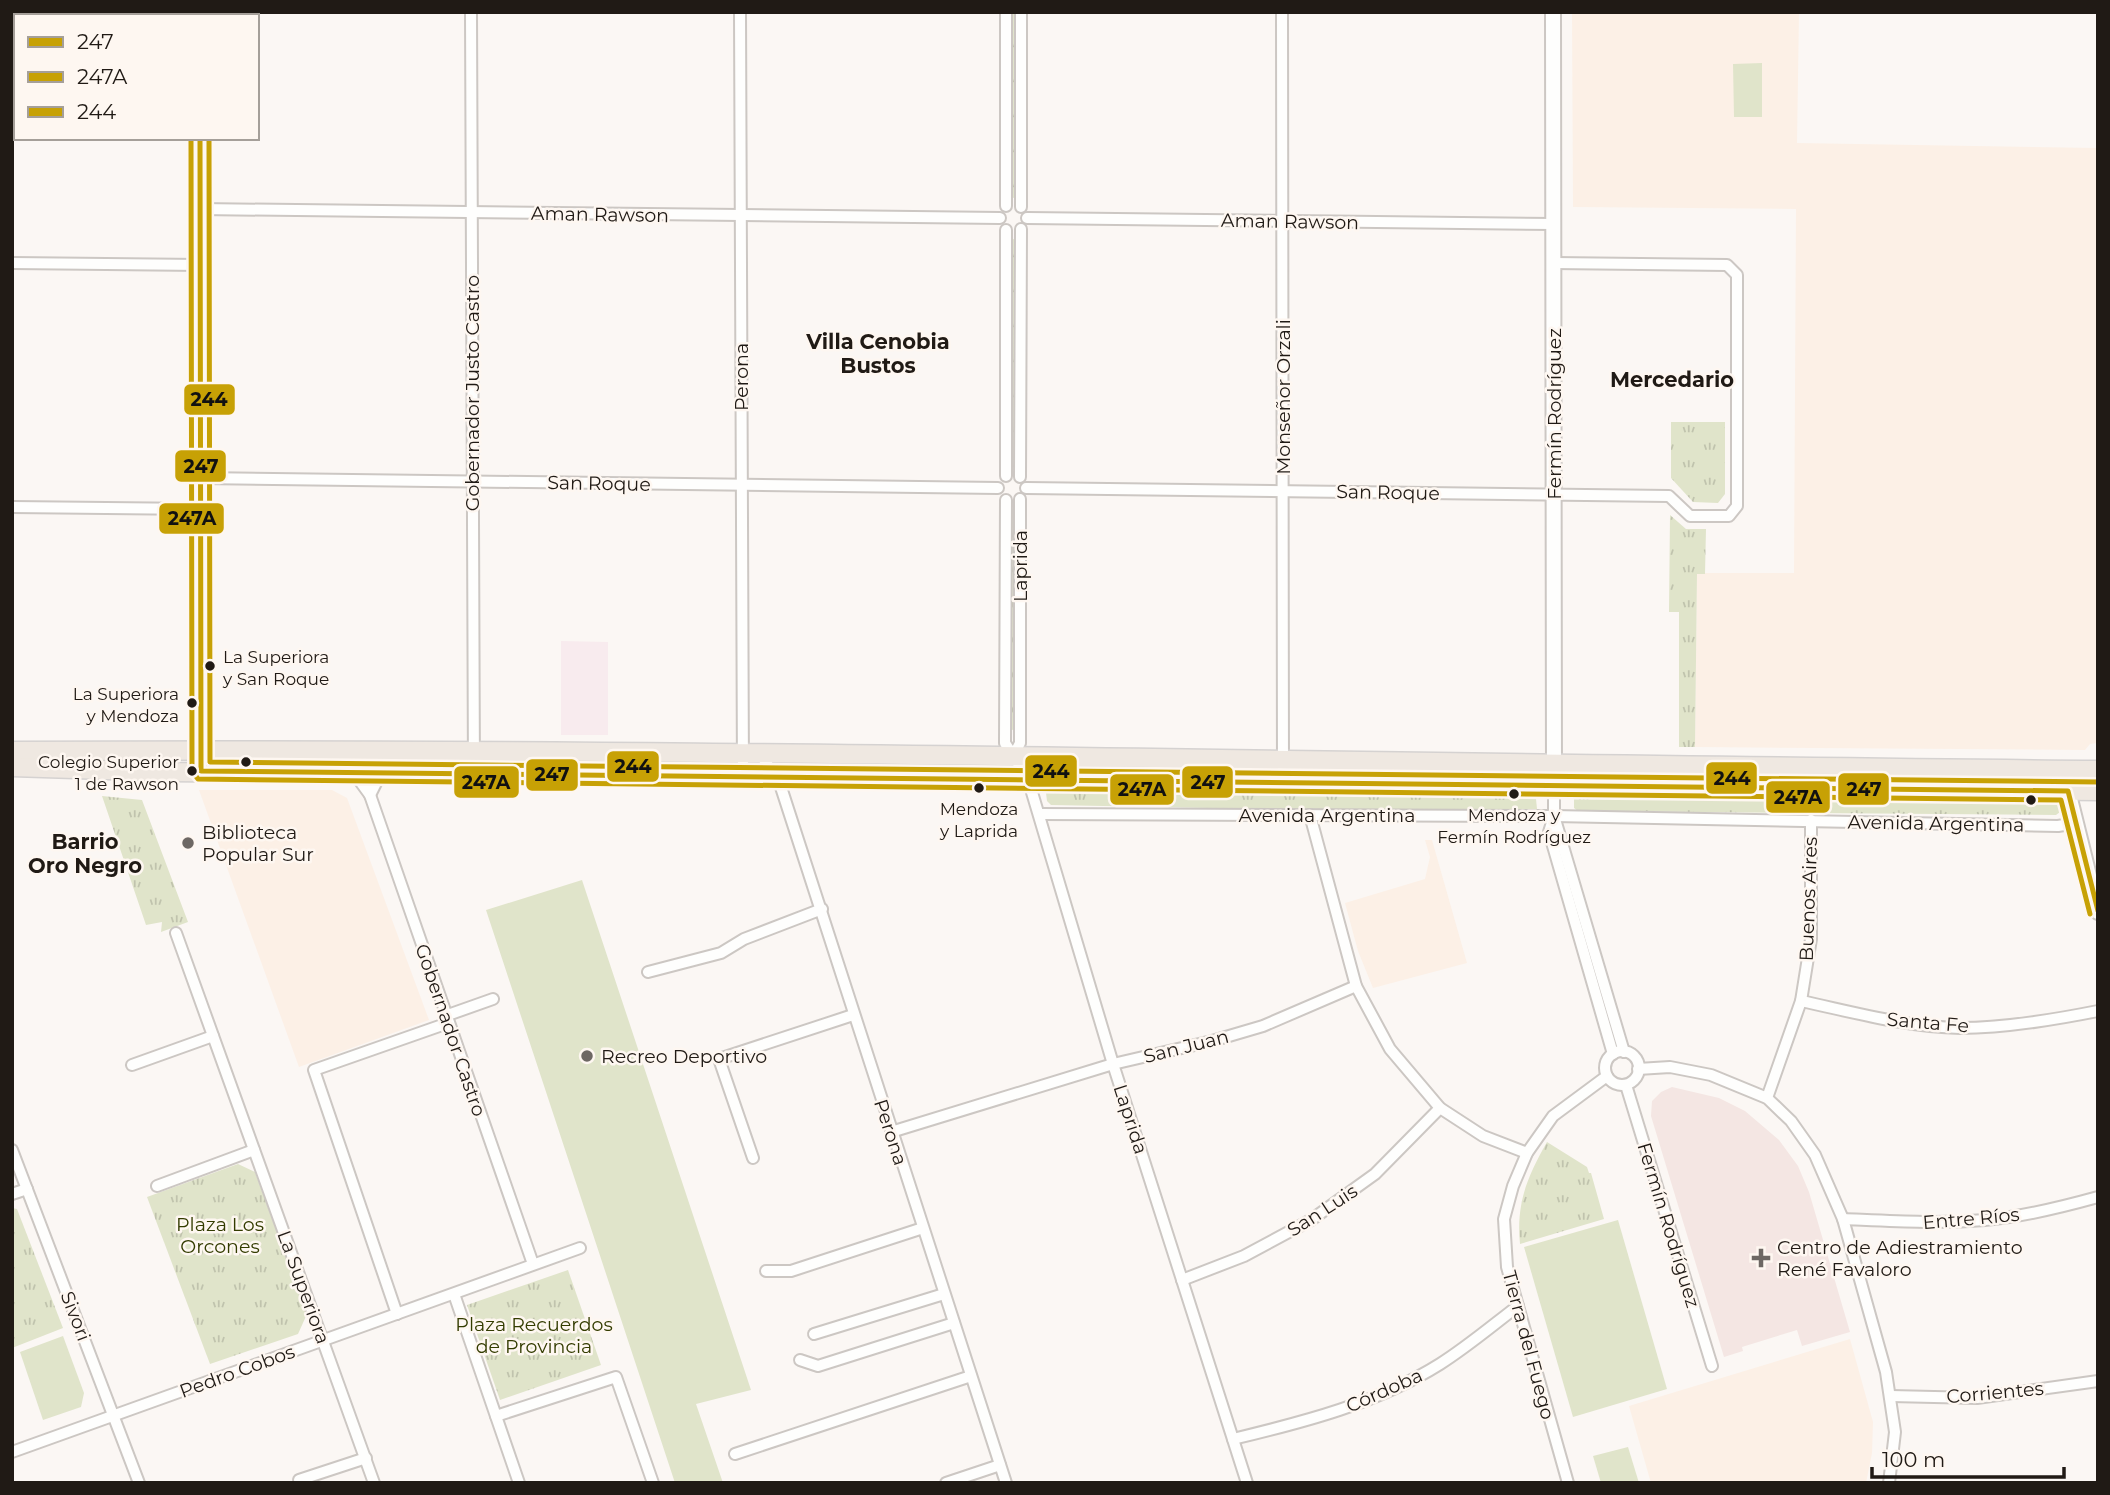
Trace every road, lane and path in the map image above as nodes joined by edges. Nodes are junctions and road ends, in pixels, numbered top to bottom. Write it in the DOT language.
graph roads {
  1 [pos="471,12"];
  2 [pos="740,12"];
  3 [pos="1006,12"];
  4 [pos="1021,12"];
  5 [pos="1282,12"];
  6 [pos="1553,12"];
  7 [pos="200,140"];
  8 [pos="1006,206"];
  9 [pos="1021,207"];
  10 [pos="200,209"];
  11 [pos="472,212"];
  12 [pos="740,215"];
  13 [pos="1000,218"];
  14 [pos="1027,218"];
  15 [pos="1283,221"];
  16 [pos="1554,224"];
  17 [pos="1021,229"];
  18 [pos="1006,230"];
  19 [pos="12,263"];
  20 [pos="1554,263"];
  21 [pos="200,265"];
  22 [pos="1006,476"];
  23 [pos="1020,477"];
  24 [pos="200,478"];
  25 [pos="473,482"];
  26 [pos="742,485"];
  27 [pos="998,488"];
  28 [pos="1283,491"];
  29 [pos="1023,494"];
  30 [pos="1554,495"];
  31 [pos="1006,500"];
  32 [pos="12,507"];
  33 [pos="200,509"];
  34 [pos="201,750"];
  35 [pos="12,751"];
  36 [pos="338,751"];
  37 [pos="392,751"];
  38 [pos="744,751"];
  39 [pos="473,752"];
  40 [pos="804,755"];
  41 [pos="1013,757"];
  42 [pos="1283,761"];
  43 [pos="1554,765"];
  44 [pos="12,767"];
  45 [pos="2068,770"];
  46 [pos="2098,770"];
  47 [pos="201,771"];
  48 [pos="354,773"];
  49 [pos="381,773"];
  50 [pos="474,774"];
  51 [pos="711,775"];
  52 [pos="743,776"];
  53 [pos="779,778"];
  54 [pos="1028,779"];
  55 [pos="1283,782"];
  56 [pos="1554,786"];
  57 [pos="2068,791"];
  58 [pos="2098,791"];
  59 [pos="370,795"];
  60 [pos="1039,814"];
  61 [pos="1310,815"];
  62 [pos="1554,816"];
  63 [pos="1811,820"];
  64 [pos="2076,823"];
  65 [pos="822,909"];
  66 [pos="2098,912"];
  67 [pos="176,933"];
  68 [pos="648,972"];
  69 [pos="1356,986"];
  70 [pos="493,999"];
  71 [pos="1801,1001"];
  72 [pos="2098,1011"];
  73 [pos="853,1015"];
  74 [pos="447,1020"];
  75 [pos="213,1036"];
  76 [pos="1618,1053"];
  77 [pos="1113,1064"];
  78 [pos="132,1065"];
  79 [pos="1638,1069"];
  80 [pos="1607,1076"];
  81 [pos="1626,1085"];
  82 [pos="1768,1098"];
  83 [pos="1440,1108"];
  84 [pos="891,1132"];
  85 [pos="12,1150"];
  86 [pos="254,1150"];
  87 [pos="1527,1153"];
  88 [pos="753,1158"];
  89 [pos="157,1186"];
  90 [pos="27,1189"];
  91 [pos="12,1194"];
  92 [pos="2098,1197"];
  93 [pos="1843,1219"];
  94 [pos="923,1228"];
  95 [pos="580,1248"];
  96 [pos="533,1264"];
  97 [pos="766,1271"];
  98 [pos="1182,1280"];
  99 [pos="454,1294"];
  100 [pos="944,1294"];
  101 [pos="1518,1306"];
  102 [pos="397,1314"];
  103 [pos="954,1323"];
  104 [pos="814,1334"];
  105 [pos="323,1340"];
  106 [pos="800,1360"];
  107 [pos="1712,1366"];
  108 [pos="971,1376"];
  109 [pos="2098,1381"];
  110 [pos="1891,1396"];
  111 [pos="114,1415"];
  112 [pos="496,1416"];
  113 [pos="1233,1439"];
  114 [pos="12,1452"];
  115 [pos="735,1454"];
  116 [pos="366,1458"];
  117 [pos="1000,1465"];
  118 [pos="299,1480"];
  119 [pos="139,1483"];
  120 [pos="374,1483"];
  121 [pos="519,1483"];
  122 [pos="653,1483"];
  123 [pos="946,1483"];
  124 [pos="1006,1483"];
  125 [pos="1247,1483"];
  126 [pos="1568,1483"];
  127 [pos="1889,1483"];
  1 -- 11 [label="street, Gobernador Justo Castro"];
  2 -- 12 [label="street, Perona"];
  3 -- 8 [label="street"];
  4 -- 9 [label="street"];
  5 -- 15 [label="street, Monseñor Orzali"];
  6 -- 16 [label="street, Fermín Rodríguez"];
  7 -- 10 [label="main road"];
  8 -- 9 [label="street"];
  8 -- 13 [label="street"];
  9 -- 14 [label="street"];
  10 -- 11 [label="street, Aman Rawson"];
  10 -- 21 [label="main road"];
  11 -- 12 [label="street, Aman Rawson"];
  11 -- 25 [label="street, Gobernador Justo Castro"];
  12 -- 13 [label="street, Aman Rawson"];
  12 -- 26 [label="street, Perona"];
  13 -- 18 [label="street"];
  14 -- 15 [label="street, Aman Rawson"];
  14 -- 17 [label="street"];
  15 -- 16 [label="street, Aman Rawson"];
  15 -- 28 [label="street, Monseñor Orzali"];
  16 -- 20 [label="street, Fermín Rodríguez"];
  17 -- 18 [label="street"];
  17 -- 23 [label="street"];
  18 -- 22 [label="street"];
  19 -- 21 [label="street"];
  20 -- 30 [label="street, Fermín Rodríguez"];
  20 -- 30 [label="street, San Roque"];
  21 -- 24 [label="main road"];
  22 -- 23 [label="street"];
  22 -- 27 [label="street"];
  23 -- 29 [label="street"];
  24 -- 25 [label="street, San Roque"];
  24 -- 33 [label="main road"];
  25 -- 26 [label="street, San Roque"];
  25 -- 39 [label="street, Gobernador Justo Castro"];
  26 -- 27 [label="street, San Roque"];
  26 -- 38 [label="street, Perona"];
  27 -- 31 [label="street"];
  28 -- 29 [label="street, San Roque"];
  28 -- 30 [label="street, San Roque"];
  28 -- 42 [label="street, Monseñor Orzali"];
  29 -- 31 [label="street"];
  29 -- 41 [label="street, Laprida"];
  30 -- 43 [label="street, Fermín Rodríguez"];
  31 -- 41 [label="street, Laprida"];
  32 -- 33 [label="street"];
  33 -- 34 [label="main road"];
  34 -- 35 [label="main road"];
  34 -- 36 [label="main road"];
  34 -- 47 [label="main road"];
  36 -- 37 [label="main road"];
  36 -- 48 [label="street, Gobernador Castro"];
  37 -- 39 [label="main road"];
  37 -- 49 [label="street"];
  38 -- 39 [label="main road"];
  38 -- 40 [label="main road"];
  38 -- 51 [label="street"];
  38 -- 52 [label="street, Perona"];
  38 -- 53 [label="street, Perona"];
  39 -- 50 [label="street, Gobernador Justo Castro"];
  40 -- 41 [label="main road"];
  40 -- 53 [label="street"];
  41 -- 42 [label="main road"];
  41 -- 54 [label="street, Laprida"];
  42 -- 43 [label="main road"];
  42 -- 55 [label="street, Monseñor Orzali"];
  43 -- 45 [label="main road"];
  43 -- 56 [label="street, Fermín Rodríguez"];
  44 -- 47 [label="main road"];
  45 -- 46 [label="main road"];
  45 -- 57 [label="street"];
  47 -- 48 [label="main road"];
  48 -- 49 [label="main road"];
  48 -- 59 [label="street, Gobernador Castro"];
  49 -- 50 [label="main road"];
  49 -- 59 [label="street"];
  50 -- 51 [label="main road"];
  51 -- 52 [label="main road"];
  52 -- 53 [label="main road"];
  53 -- 54 [label="main road"];
  53 -- 65 [label="street, Perona"];
  54 -- 55 [label="main road"];
  54 -- 60 [label="street, Laprida"];
  55 -- 56 [label="main road"];
  56 -- 57 [label="main road"];
  56 -- 62 [label="street, Fermín Rodríguez"];
  57 -- 58 [label="main road"];
  57 -- 64 [label="street"];
  59 -- 74 [label="street, Gobernador Castro"];
  60 -- 61 [label="street, Avenida Argentina"];
  60 -- 77 [label="street, Laprida"];
  61 -- 62 [label="street, Avenida Argentina"];
  61 -- 69 [label="street"];
  62 -- 63 [label="street, Avenida Argentina"];
  62 -- 76 [label="street, Fermín Rodríguez"];
  63 -- 64 [label="street, Avenida Argentina"];
  63 -- 71 [label="street, Buenos Aires"];
  64 -- 66 [label="street"];
  65 -- 68 [label="street"];
  65 -- 73 [label="street, Perona"];
  67 -- 75 [label="street, La Superiora"];
  69 -- 77 [label="street, San Juan"];
  69 -- 83 [label="street"];
  70 -- 74 [label="street"];
  71 -- 72 [label="street, Santa Fe"];
  71 -- 82 [label="street, Buenos Aires"];
  73 -- 84 [label="street, Perona"];
  73 -- 88 [label="street"];
  74 -- 96 [label="street, Gobernador Castro"];
  74 -- 102 [label="street"];
  75 -- 78 [label="street"];
  75 -- 86 [label="street, La Superiora"];
  76 -- 79 [label="street"];
  76 -- 80 [label="street"];
  77 -- 84 [label="street, San Juan"];
  77 -- 98 [label="street, Laprida"];
  79 -- 81 [label="street"];
  79 -- 82 [label="street"];
  80 -- 81 [label="street"];
  80 -- 87 [label="street, Tierra del Fuego"];
  81 -- 107 [label="street, Fermín Rodríguez"];
  82 -- 93 [label="street"];
  83 -- 87 [label="street"];
  83 -- 98 [label="street, San Luis"];
  84 -- 94 [label="street, Perona"];
  85 -- 90 [label="street, Sivori"];
  86 -- 89 [label="street"];
  86 -- 105 [label="street, La Superiora"];
  87 -- 101 [label="street, Tierra del Fuego"];
  90 -- 91 [label="street"];
  90 -- 111 [label="street, Sivori"];
  92 -- 93 [label="street, Entre Ríos"];
  93 -- 110 [label="street"];
  94 -- 97 [label="street"];
  94 -- 100 [label="street, Perona"];
  95 -- 96 [label="street, Pedro Cobos"];
  96 -- 99 [label="street, Pedro Cobos"];
  98 -- 113 [label="street, Laprida"];
  99 -- 102 [label="street, Pedro Cobos"];
  99 -- 112 [label="street"];
  100 -- 103 [label="street, Perona"];
  100 -- 104 [label="street"];
  101 -- 113 [label="street, Córdoba"];
  101 -- 126 [label="street, Tierra del Fuego"];
  102 -- 105 [label="street, Pedro Cobos"];
  103 -- 106 [label="street"];
  103 -- 108 [label="street, Perona"];
  105 -- 111 [label="street, Pedro Cobos"];
  105 -- 116 [label="street, La Superiora"];
  108 -- 115 [label="street"];
  108 -- 117 [label="street, Perona"];
  109 -- 110 [label="street, Corrientes"];
  110 -- 127 [label="street"];
  111 -- 114 [label="street, Pedro Cobos"];
  111 -- 119 [label="street, Sivori"];
  112 -- 121 [label="street"];
  112 -- 122 [label="street"];
  113 -- 125 [label="street, Laprida"];
  116 -- 118 [label="street"];
  116 -- 120 [label="street, La Superiora"];
  117 -- 123 [label="street"];
  117 -- 124 [label="street, Perona"];
}
